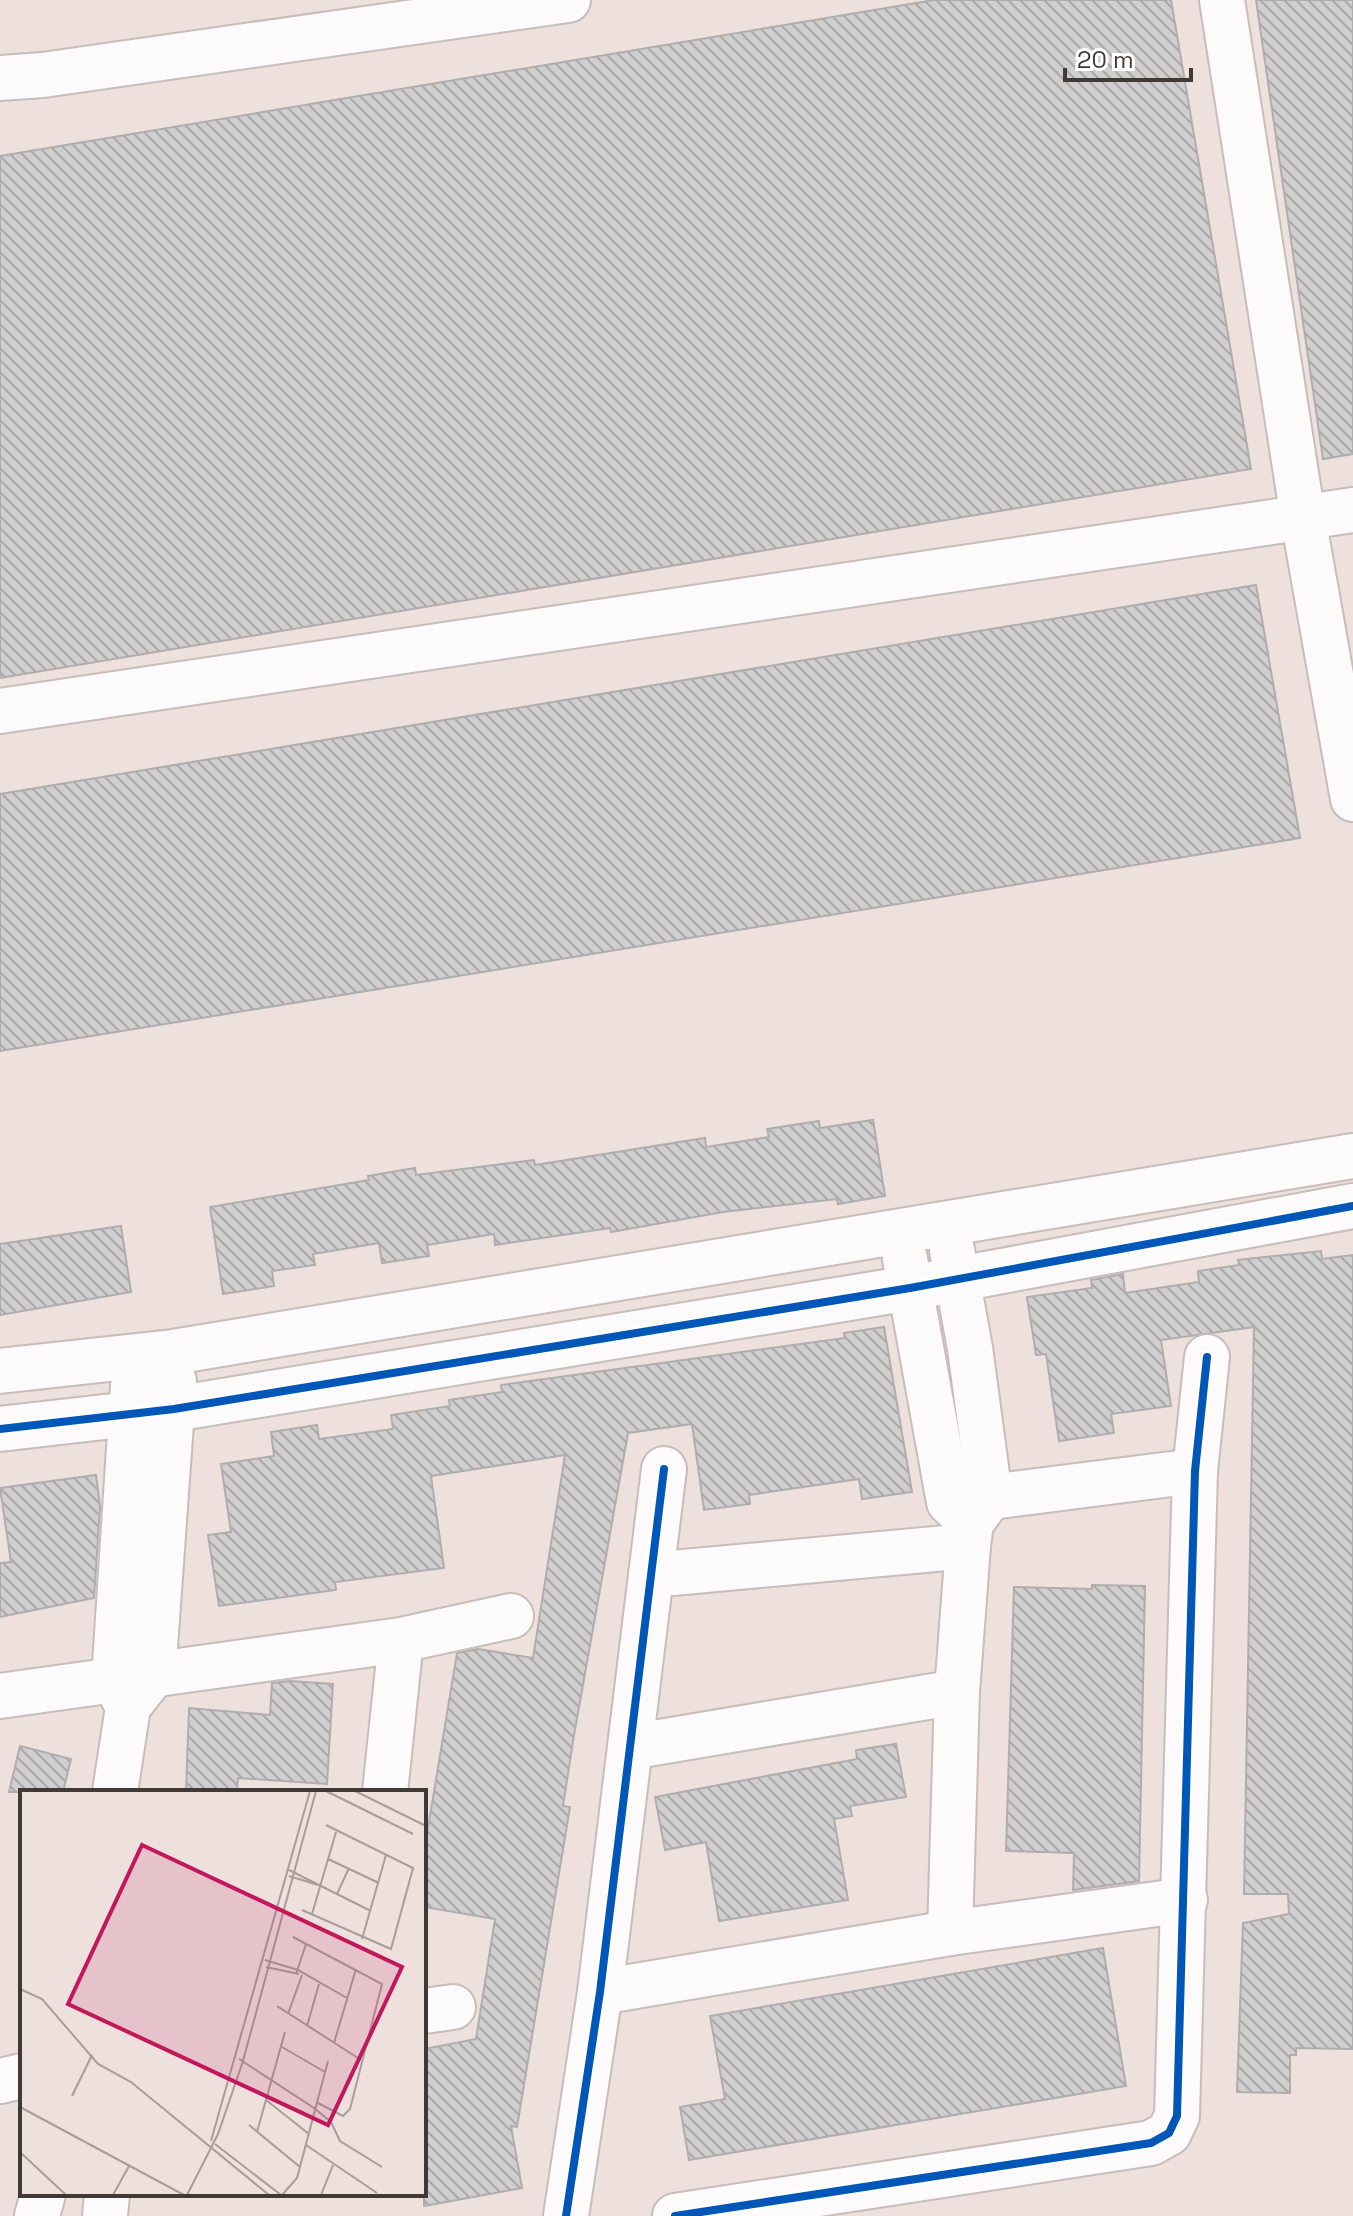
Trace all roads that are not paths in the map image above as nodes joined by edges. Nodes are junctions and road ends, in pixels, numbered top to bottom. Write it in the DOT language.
graph roads {
  1 [pos="568,0"];
  2 [pos="1222,0"];
  3 [pos="0,78"];
  4 [pos="1353,510"];
  5 [pos="1303,518"];
  6 [pos="0,711"];
  7 [pos="1353,799"];
  8 [pos="1353,1156"];
  9 [pos="1353,1206"];
  10 [pos="947,1226"];
  11 [pos="900,1234"];
  12 [pos="958,1278"];
  13 [pos="910,1288"];
  14 [pos="152,1356"];
  15 [pos="1207,1357"];
  16 [pos="0,1371"];
  17 [pos="154,1411"];
  18 [pos="0,1429"];
  19 [pos="664,1469"];
  20 [pos="1195,1471"];
  21 [pos="969,1517"];
  22 [pos="651,1575"];
  23 [pos="511,1616"];
  24 [pos="401,1640"];
  25 [pos="131,1687"];
  26 [pos="957,1692"];
  27 [pos="0,1696"];
  28 [pos="630,1747"];
  29 [pos="115,1790"];
  30 [pos="385,1790"];
  31 [pos="1185,1900"];
  32 [pos="950,1933"];
  33 [pos="600,1992"];
  34 [pos="20,2076"];
  35 [pos="0,2081"];
  36 [pos="42,2196"];
  37 [pos="107,2196"];
  38 [pos="37,2216"];
  39 [pos="105,2216"];
  40 [pos="566,2216"];
  41 [pos="675,2216"];
  1 -- 3 [label="street"];
  2 -- 5 [label="street"];
  4 -- 5 [label="street"];
  5 -- 6 [label="street"];
  5 -- 7 [label="street"];
  8 -- 10 [label="street"];
  9 -- 12 [label="street"];
  10 -- 11 [label="street"];
  10 -- 12 [label="street"];
  11 -- 13 [label="street"];
  11 -- 14 [label="street"];
  12 -- 13 [label="street"];
  12 -- 21 [label="street"];
  13 -- 17 [label="street"];
  13 -- 21 [label="street"];
  14 -- 16 [label="street"];
  14 -- 17 [label="street"];
  15 -- 20 [label="street"];
  17 -- 18 [label="street"];
  17 -- 25 [label="street"];
  19 -- 22 [label="street"];
  20 -- 21 [label="street"];
  20 -- 31 [label="street"];
  21 -- 22 [label="street"];
  21 -- 26 [label="street"];
  22 -- 28 [label="street"];
  23 -- 24 [label="street"];
  24 -- 25 [label="street"];
  24 -- 30 [label="street"];
  25 -- 27 [label="street"];
  25 -- 29 [label="street"];
  26 -- 28 [label="street"];
  26 -- 32 [label="street"];
  28 -- 33 [label="street"];
  31 -- 32 [label="street"];
  31 -- 41 [label="street"];
  32 -- 33 [label="street"];
  33 -- 40 [label="street"];
  34 -- 35 [label="street"];
  36 -- 38 [label="street"];
  37 -- 39 [label="street"];
}
